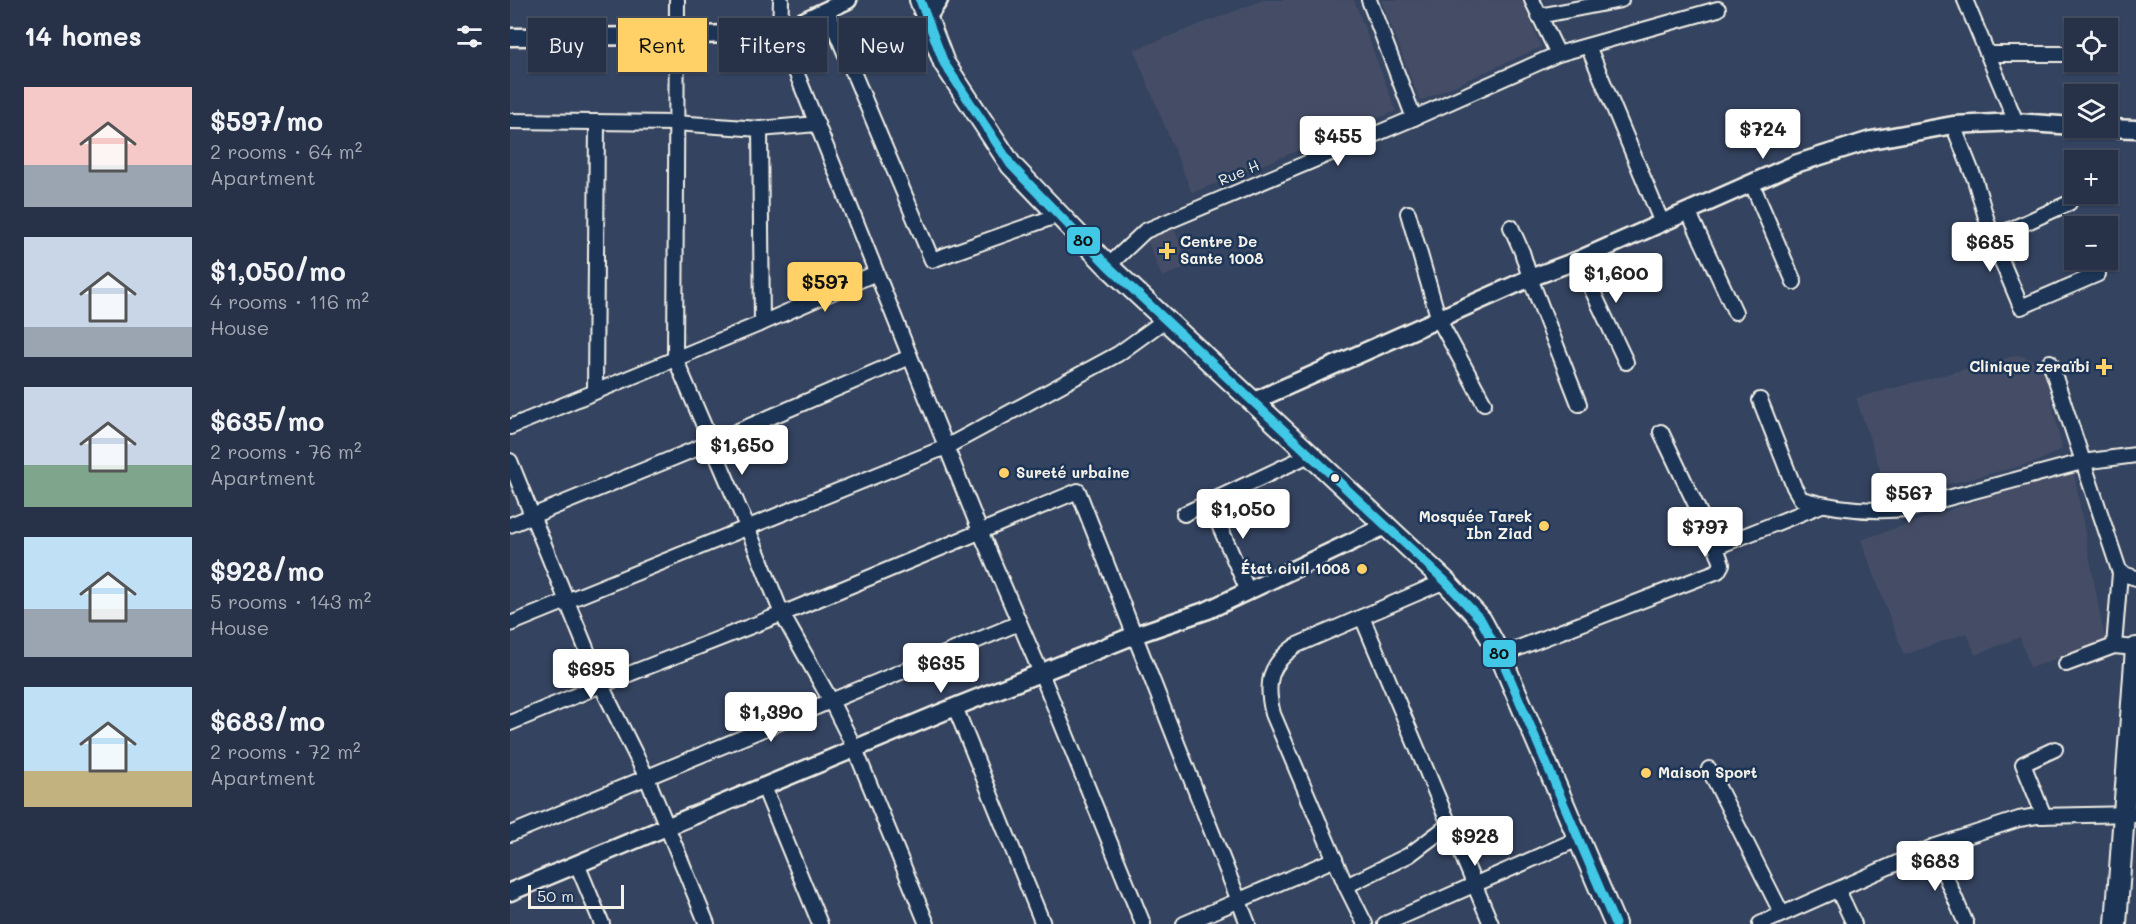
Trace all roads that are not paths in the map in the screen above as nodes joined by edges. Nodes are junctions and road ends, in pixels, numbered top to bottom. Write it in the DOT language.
graph roads {
  1 [pos="677,0"];
  2 [pos="781,0"];
  3 [pos="848,0"];
  4 [pos="920,0"];
  5 [pos="939,0"];
  6 [pos="1369,0"];
  7 [pos="1532,0"];
  8 [pos="1622,0"];
  9 [pos="1965,0"];
  10 [pos="1718,9"];
  11 [pos="827,10"];
  12 [pos="1539,16"];
  13 [pos="676,18"];
  14 [pos="780,18"];
  15 [pos="810,18"];
  16 [pos="927,18"];
  17 [pos="618,37"];
  18 [pos="510,38"];
  19 [pos="1588,46"];
  20 [pos="1558,54"];
  21 [pos="1988,54"];
  22 [pos="2064,54"];
  23 [pos="676,72"];
  24 [pos="796,72"];
  25 [pos="1414,118"];
  26 [pos="510,121"];
  27 [pos="597,122"];
  28 [pos="2016,122"];
  29 [pos="675,123"];
  30 [pos="817,124"];
  31 [pos="1953,125"];
  32 [pos="2064,125"];
  33 [pos="2118,128"];
  34 [pos="760,129"];
  35 [pos="2136,129"];
  36 [pos="1752,184"];
  37 [pos="2065,204"];
  38 [pos="1688,211"];
  39 [pos="1408,213"];
  40 [pos="1059,215"];
  41 [pos="1662,223"];
  42 [pos="1511,227"];
  43 [pos="1992,238"];
  44 [pos="1578,260"];
  45 [pos="1108,266"];
  46 [pos="876,273"];
  47 [pos="2098,274"];
  48 [pos="1530,278"];
  49 [pos="1794,282"];
  50 [pos="1735,312"];
  51 [pos="1165,320"];
  52 [pos="1439,320"];
  53 [pos="762,323"];
  54 [pos="910,357"];
  55 [pos="675,358"];
  56 [pos="1626,362"];
  57 [pos="2050,362"];
  58 [pos="595,392"];
  59 [pos="1760,400"];
  60 [pos="1252,402"];
  61 [pos="1484,403"];
  62 [pos="1579,404"];
  63 [pos="510,427"];
  64 [pos="1661,432"];
  65 [pos="711,443"];
  66 [pos="946,447"];
  67 [pos="1309,455"];
  68 [pos="2136,455"];
  69 [pos="510,461"];
  70 [pos="2082,462"];
  71 [pos="1209,502"];
  72 [pos="1822,504"];
  73 [pos="1184,514"];
  74 [pos="532,516"];
  75 [pos="510,525"];
  76 [pos="1385,526"];
  77 [pos="748,529"];
  78 [pos="980,531"];
  79 [pos="1716,547"];
  80 [pos="2120,573"];
  81 [pos="2136,578"];
  82 [pos="1445,581"];
  83 [pos="1248,591"];
  84 [pos="567,601"];
  85 [pos="782,614"];
  86 [pos="1362,617"];
  87 [pos="1019,622"];
  88 [pos="510,624"];
  89 [pos="1135,635"];
  90 [pos="2115,646"];
  91 [pos="2136,648"];
  92 [pos="1500,655"];
  93 [pos="2066,664"];
  94 [pos="1041,674"];
  95 [pos="601,685"];
  96 [pos="831,701"];
  97 [pos="955,707"];
  98 [pos="510,723"];
  99 [pos="855,749"];
  100 [pos="2055,749"];
  101 [pos="1709,769"];
  102 [pos="647,777"];
  103 [pos="764,787"];
  104 [pos="2130,813"];
  105 [pos="2044,816"];
  106 [pos="1449,825"];
  107 [pos="668,827"];
  108 [pos="510,834"];
  109 [pos="1578,839"];
  110 [pos="1933,847"];
  111 [pos="1335,859"];
  112 [pos="577,864"];
  113 [pos="1474,884"];
  114 [pos="1346,886"];
  115 [pos="1838,890"];
  116 [pos="510,892"];
  117 [pos="1239,900"];
  118 [pos="1782,914"];
  119 [pos="602,924"];
  120 [pos="707,924"];
  121 [pos="820,924"];
  122 [pos="927,924"];
  123 [pos="1043,924"];
  124 [pos="1143,924"];
  125 [pos="1184,924"];
  126 [pos="1248,924"];
  127 [pos="1365,924"];
  128 [pos="1385,924"];
  129 [pos="1491,924"];
  130 [pos="1615,924"];
  131 [pos="1760,924"];
  132 [pos="1854,924"];
  133 [pos="1966,924"];
  134 [pos="2116,924"];
  1 -- 13 [label="street"];
  2 -- 14 [label="street"];
  3 -- 11 [label="street"];
  4 -- 16 [label="main road"];
  5 -- 16 [label="street"];
  6 -- 25 [label="street"];
  7 -- 12 [label="street"];
  8 -- 12 [label="street"];
  9 -- 21 [label="street"];
  10 -- 19 [label="street, Rue H"];
  11 -- 15 [label="street"];
  11 -- 40 [label="street"];
  12 -- 20 [label="street"];
  16 -- 40 [label="main road"];
  17 -- 18 [label="street"];
  19 -- 20 [label="street, Rue H"];
  19 -- 41 [label="street"];
  20 -- 25 [label="street, Rue H"];
  21 -- 22 [label="street"];
  21 -- 28 [label="street"];
  23 -- 29 [label="street"];
  24 -- 30 [label="street"];
  25 -- 45 [label="street, Rue H"];
  26 -- 27 [label="street"];
  27 -- 29 [label="street"];
  27 -- 58 [label="street"];
  28 -- 31 [label="street"];
  28 -- 32 [label="street"];
  29 -- 34 [label="street"];
  29 -- 55 [label="street"];
  30 -- 34 [label="street"];
  30 -- 46 [label="street"];
  31 -- 36 [label="street"];
  31 -- 43 [label="street"];
  33 -- 35 [label="street"];
  34 -- 53 [label="street"];
  36 -- 38 [label="street"];
  36 -- 49 [label="street"];
  37 -- 43 [label="street"];
  38 -- 41 [label="street"];
  38 -- 50 [label="street"];
  39 -- 52 [label="street"];
  40 -- 45 [label="main road"];
  41 -- 44 [label="street"];
  42 -- 48 [label="street"];
  43 -- 47 [label="street"];
  44 -- 48 [label="street"];
  44 -- 56 [label="street"];
  45 -- 51 [label="main road"];
  46 -- 53 [label="street"];
  46 -- 54 [label="street"];
  48 -- 52 [label="street"];
  48 -- 62 [label="street"];
  51 -- 60 [label="main road"];
  51 -- 66 [label="street"];
  52 -- 60 [label="street"];
  52 -- 61 [label="street"];
  53 -- 55 [label="street"];
  54 -- 65 [label="street"];
  54 -- 66 [label="street"];
  55 -- 58 [label="street"];
  55 -- 65 [label="street"];
  57 -- 70 [label="street"];
  58 -- 63 [label="street"];
  59 -- 72 [label="street"];
  60 -- 67 [label="main road"];
  64 -- 79 [label="street"];
  65 -- 74 [label="street"];
  65 -- 77 [label="street"];
  66 -- 77 [label="street"];
  66 -- 78 [label="street"];
  67 -- 71 [label="street"];
  67 -- 76 [label="main road"];
  68 -- 70 [label="street"];
  69 -- 74 [label="street"];
  70 -- 72 [label="street"];
  70 -- 80 [label="street"];
  71 -- 73 [label="street"];
  71 -- 83 [label="street"];
  72 -- 79 [label="street"];
  74 -- 75 [label="street"];
  74 -- 84 [label="street"];
  76 -- 82 [label="main road"];
  76 -- 83 [label="street"];
  77 -- 84 [label="street"];
  77 -- 85 [label="street"];
  78 -- 85 [label="street"];
  78 -- 87 [label="street"];
  78 -- 89 [label="street"];
  79 -- 92 [label="street"];
  80 -- 81 [label="street"];
  80 -- 90 [label="street"];
  82 -- 86 [label="street"];
  82 -- 92 [label="main road"];
  83 -- 89 [label="street"];
  84 -- 88 [label="street"];
  84 -- 95 [label="street"];
  85 -- 95 [label="street"];
  85 -- 96 [label="street"];
  86 -- 106 [label="street"];
  86 -- 111 [label="street"];
  87 -- 94 [label="street"];
  87 -- 96 [label="street"];
  89 -- 94 [label="street"];
  89 -- 117 [label="street"];
  90 -- 91 [label="street"];
  90 -- 93 [label="street"];
  91 -- 104 [label="main road"];
  92 -- 109 [label="main road"];
  94 -- 97 [label="street"];
  94 -- 124 [label="street"];
  95 -- 98 [label="street"];
  95 -- 102 [label="street"];
  96 -- 99 [label="street"];
  96 -- 102 [label="street"];
  97 -- 99 [label="street"];
  97 -- 123 [label="street"];
  99 -- 103 [label="street"];
  99 -- 122 [label="street"];
  100 -- 105 [label="street"];
  101 -- 118 [label="street"];
  102 -- 107 [label="street"];
  102 -- 108 [label="street"];
  103 -- 107 [label="street"];
  103 -- 121 [label="street"];
  104 -- 105 [label="street"];
  104 -- 134 [label="main road"];
  105 -- 110 [label="street"];
  106 -- 113 [label="street"];
  106 -- 114 [label="street"];
  107 -- 112 [label="street"];
  107 -- 120 [label="street"];
  109 -- 113 [label="street"];
  109 -- 130 [label="main road"];
  110 -- 115 [label="street"];
  110 -- 133 [label="street"];
  111 -- 114 [label="street"];
  111 -- 117 [label="street"];
  112 -- 116 [label="street"];
  112 -- 119 [label="street"];
  113 -- 128 [label="street"];
  113 -- 129 [label="street"];
  114 -- 127 [label="street"];
  115 -- 118 [label="street"];
  115 -- 132 [label="street"];
  117 -- 125 [label="street"];
  117 -- 126 [label="street"];
  118 -- 131 [label="street"];
}
